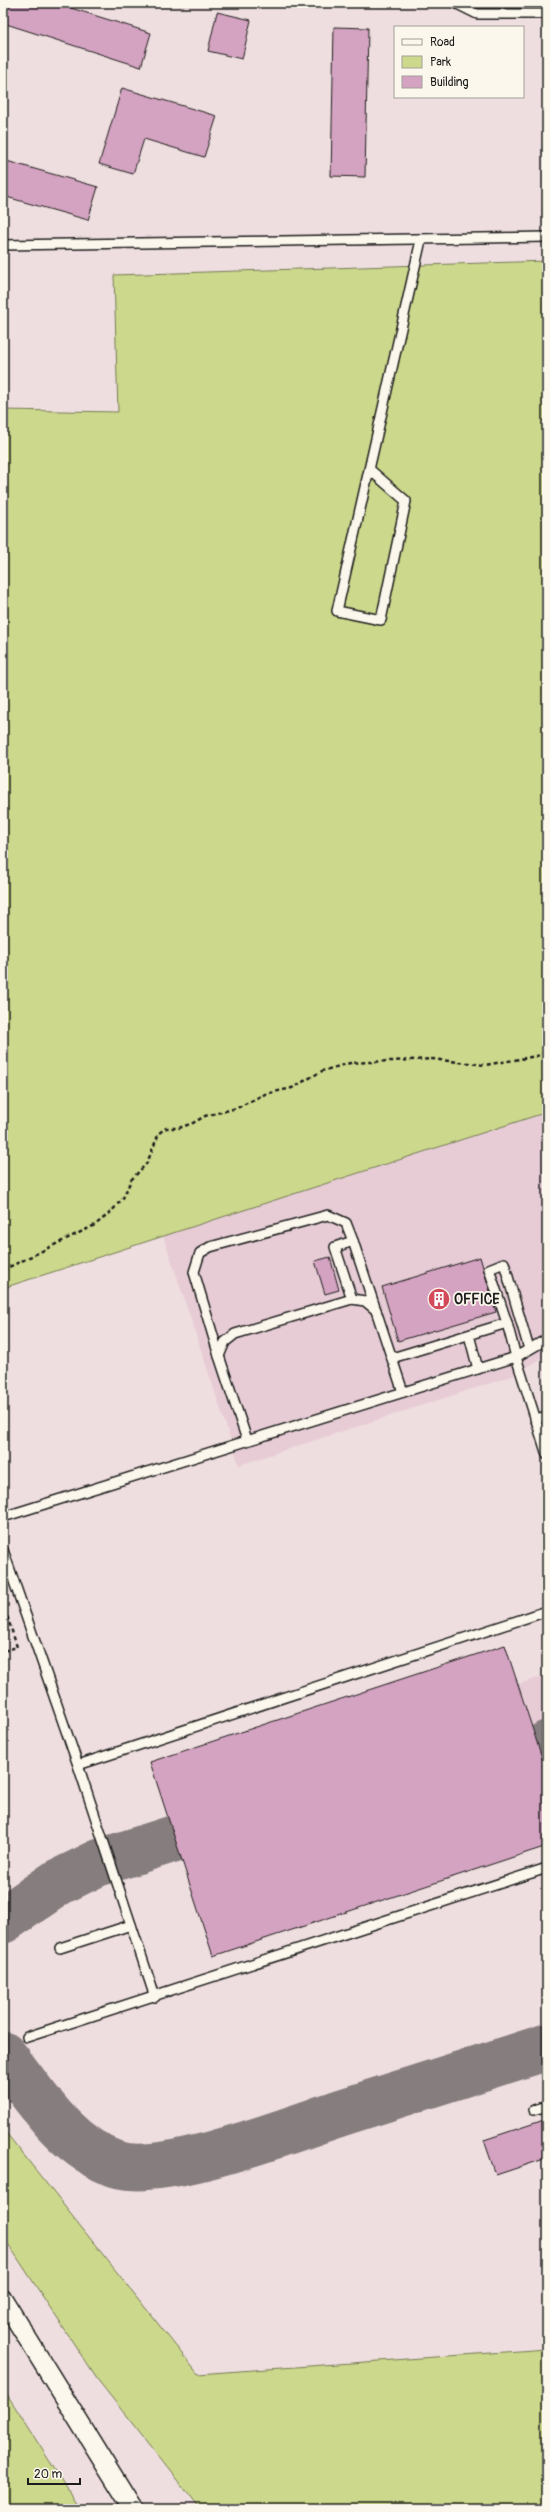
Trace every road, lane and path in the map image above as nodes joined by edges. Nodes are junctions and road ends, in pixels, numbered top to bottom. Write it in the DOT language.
graph roads {
  1 [pos="455,3"];
  2 [pos="547,14"];
  3 [pos="547,237"];
  4 [pos="421,240"];
  5 [pos="3,245"];
  6 [pos="369,469"];
  7 [pos="547,1051"];
  8 [pos="353,1241"];
  9 [pos="3,1270"];
  10 [pos="352,1299"];
  11 [pos="376,1310"];
  12 [pos="507,1323"];
  13 [pos="469,1334"];
  14 [pos="547,1339"];
  15 [pos="529,1349"];
  16 [pos="219,1356"];
  17 [pos="516,1357"];
  18 [pos="392,1358"];
  19 [pos="478,1369"];
  20 [pos="403,1392"];
  21 [pos="547,1416"];
  22 [pos="535,1419"];
  23 [pos="247,1440"];
  24 [pos="547,1455"];
  25 [pos="3,1517"];
  26 [pos="3,1550"];
  27 [pos="6,1567"];
  28 [pos="3,1603"];
  29 [pos="547,1611"];
  30 [pos="3,1651"];
  31 [pos="78,1765"];
  32 [pos="547,1868"];
  33 [pos="131,1925"];
  34 [pos="60,1948"];
  35 [pos="155,1997"];
  36 [pos="27,2037"];
  37 [pos="547,2106"];
  38 [pos="534,2110"];
  39 [pos="3,2299"];
  40 [pos="133,2509"];
  1 -- 2 [label="lane"];
  3 -- 4 [label="lane"];
  4 -- 5 [label="lane"];
  4 -- 6 [label="lane"];
  6 -- 6 [label="lane"];
  7 -- 9 [label="path"];
  8 -- 10 [label="lane"];
  8 -- 11 [label="lane"];
  8 -- 16 [label="lane"];
  10 -- 11 [label="lane"];
  10 -- 16 [label="lane"];
  11 -- 18 [label="lane"];
  12 -- 13 [label="lane"];
  12 -- 15 [label="lane"];
  12 -- 17 [label="lane"];
  13 -- 18 [label="lane"];
  13 -- 19 [label="lane"];
  14 -- 15 [label="lane"];
  15 -- 17 [label="lane"];
  16 -- 23 [label="lane"];
  17 -- 19 [label="lane"];
  17 -- 22 [label="lane"];
  18 -- 20 [label="lane"];
  19 -- 20 [label="lane"];
  20 -- 23 [label="lane"];
  21 -- 22 [label="lane"];
  22 -- 24 [label="lane"];
  23 -- 25 [label="lane"];
  26 -- 27 [label="lane"];
  27 -- 31 [label="lane"];
  28 -- 30 [label="path"];
  29 -- 31 [label="lane"];
  31 -- 33 [label="lane"];
  32 -- 35 [label="lane"];
  33 -- 34 [label="lane"];
  33 -- 35 [label="lane"];
  35 -- 36 [label="lane"];
  37 -- 38 [label="lane"];
  39 -- 40 [label="street"];
}
